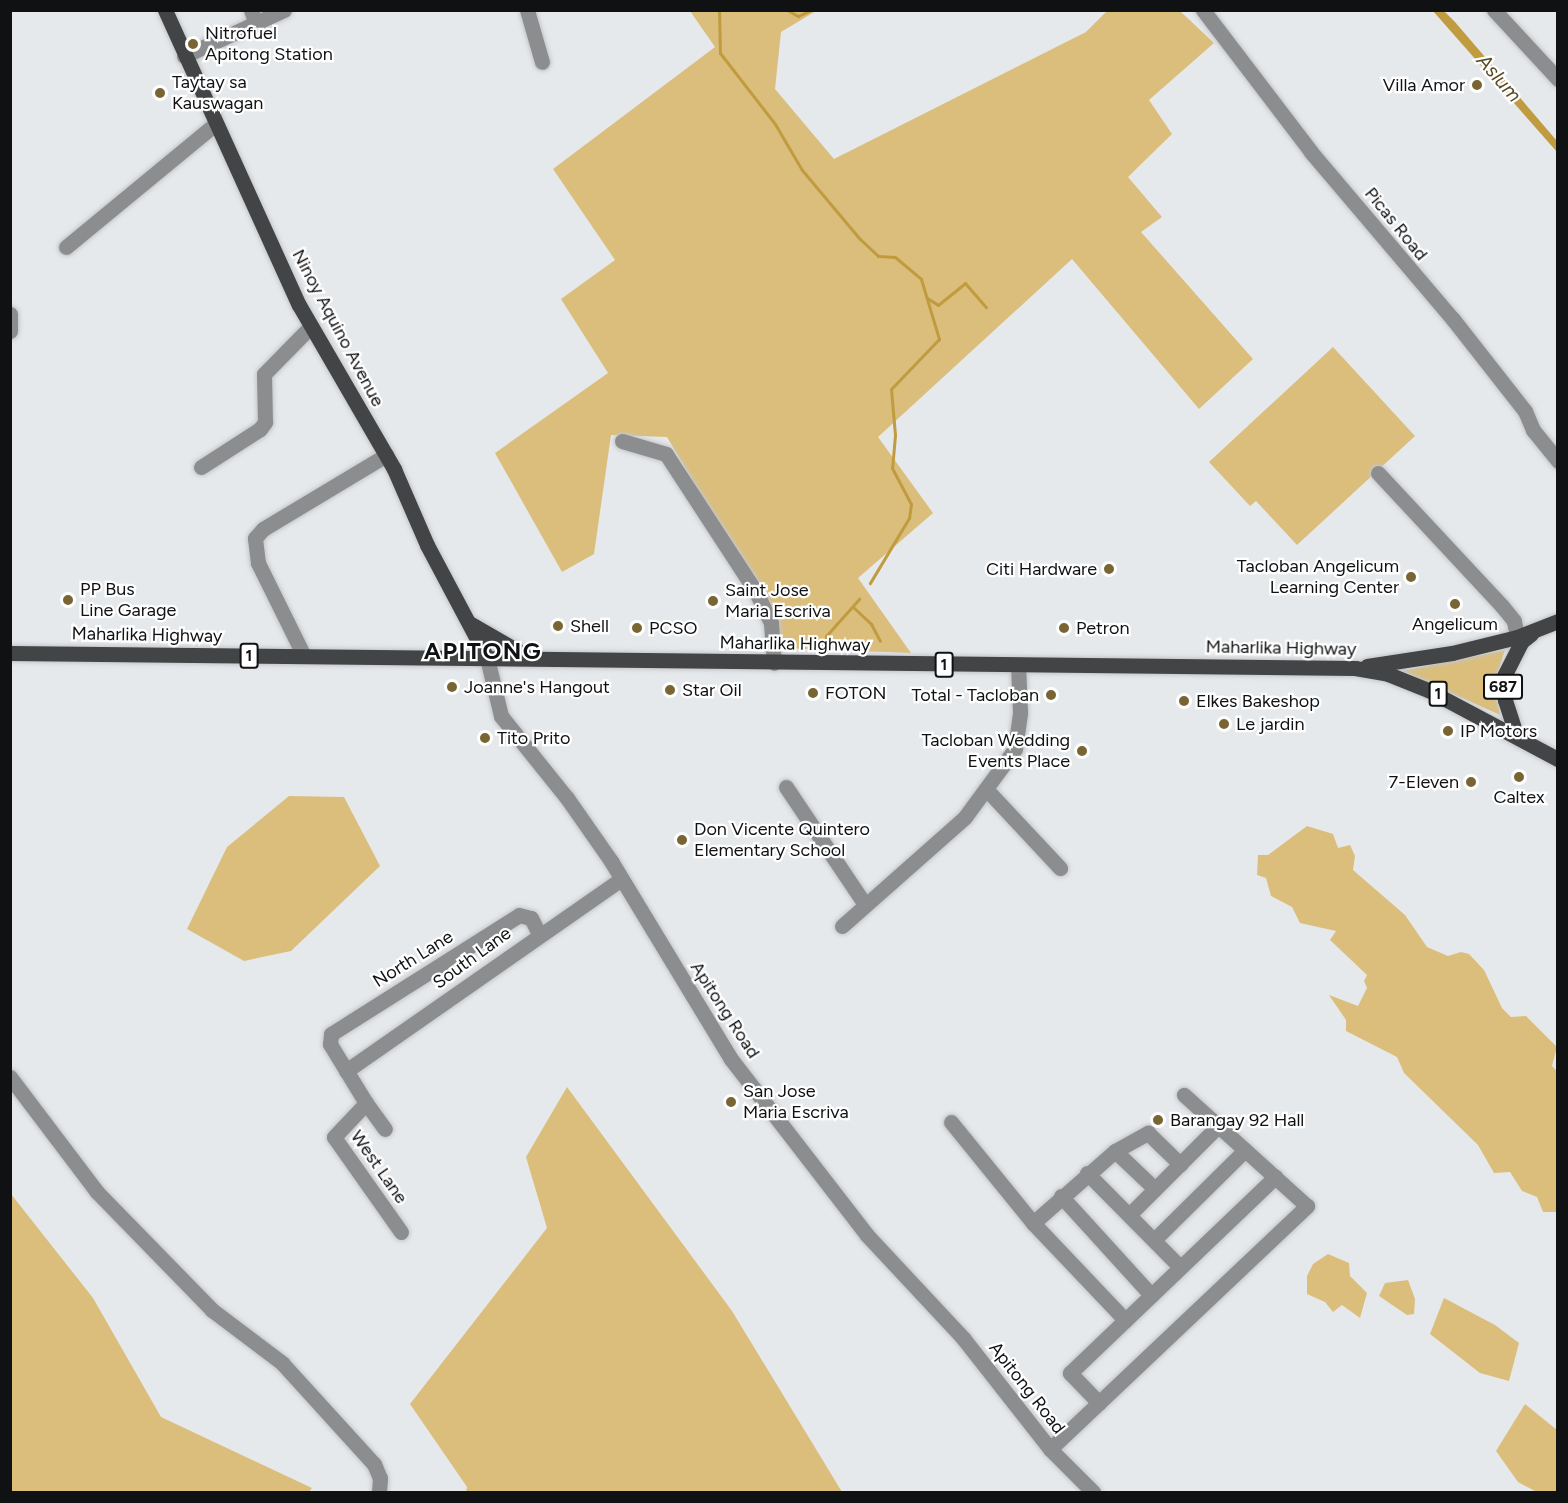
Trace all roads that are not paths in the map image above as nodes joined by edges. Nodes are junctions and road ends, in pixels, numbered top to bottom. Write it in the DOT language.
graph roads {
  1 [pos="165,10"];
  2 [pos="284,10"];
  3 [pos="527,10"];
  4 [pos="1203,10"];
  5 [pos="1501,13"];
  6 [pos="254,17"];
  7 [pos="184,56"];
  8 [pos="542,62"];
  9 [pos="1557,79"];
  10 [pos="215,124"];
  11 [pos="66,247"];
  12 [pos="10,314"];
  13 [pos="311,326"];
  14 [pos="10,331"];
  15 [pos="622,441"];
  16 [pos="386,455"];
  17 [pos="1557,459"];
  18 [pos="201,467"];
  19 [pos="1378,473"];
  20 [pos="464,618"];
  21 [pos="1557,621"];
  22 [pos="1535,631"];
  23 [pos="1517,637"];
  24 [pos="10,654"];
  25 [pos="304,656"];
  26 [pos="487,658"];
  27 [pos="533,658"];
  28 [pos="774,663"];
  29 [pos="1018,665"];
  30 [pos="1355,668"];
  31 [pos="1516,734"];
  32 [pos="1557,759"];
  33 [pos="786,787"];
  34 [pos="987,790"];
  35 [pos="1060,868"];
  36 [pos="621,879"];
  37 [pos="864,903"];
  38 [pos="842,926"];
  39 [pos="539,934"];
  40 [pos="329,1038"];
  41 [pos="346,1071"];
  42 [pos="10,1077"];
  43 [pos="1184,1095"];
  44 [pos="366,1103"];
  45 [pos="951,1122"];
  46 [pos="1218,1126"];
  47 [pos="385,1129"];
  48 [pos="1115,1150"];
  49 [pos="1245,1150"];
  50 [pos="1180,1164"];
  51 [pos="1087,1173"];
  52 [pos="1275,1177"];
  53 [pos="1155,1189"];
  54 [pos="1061,1196"];
  55 [pos="1129,1215"];
  56 [pos="1033,1223"];
  57 [pos="401,1232"];
  58 [pos="1154,1240"];
  59 [pos="1180,1267"];
  60 [pos="1151,1295"];
  61 [pos="1125,1320"];
  62 [pos="1099,1403"];
  63 [pos="1050,1449"];
  64 [pos="379,1492"];
  65 [pos="1093,1492"];
  1 -- 7 [label="main road, Ninoy Aquino Avenue"];
  2 -- 6 [label="street"];
  3 -- 8 [label="street"];
  4 -- 17 [label="street, Picas Road"];
  5 -- 9 [label="street"];
  6 -- 7 [label="street"];
  7 -- 10 [label="main road, Ninoy Aquino Avenue"];
  10 -- 11 [label="street"];
  10 -- 13 [label="main road, Ninoy Aquino Avenue"];
  12 -- 14 [label="street"];
  13 -- 16 [label="main road, Ninoy Aquino Avenue"];
  13 -- 18 [label="street"];
  15 -- 28 [label="street"];
  16 -- 20 [label="main road, Ninoy Aquino Avenue"];
  16 -- 25 [label="street"];
  19 -- 23 [label="street"];
  20 -- 26 [label="main road, Ninoy Aquino Avenue"];
  20 -- 27 [label="main road"];
  21 -- 22 [label="main road, 687"];
  22 -- 23 [label="main road, 687"];
  22 -- 31 [label="main road, 687"];
  23 -- 30 [label="main road, 687"];
  24 -- 25 [label="main road, Maharlika Highway / 1"];
  25 -- 26 [label="main road, Maharlika Highway / 1"];
  26 -- 27 [label="main road, Maharlika Highway / 1"];
  26 -- 36 [label="street, Apitong Road"];
  27 -- 28 [label="main road, Maharlika Highway / 1"];
  28 -- 29 [label="main road, Maharlika Highway / 1"];
  29 -- 30 [label="main road, Maharlika Highway / 1"];
  29 -- 34 [label="street"];
  30 -- 31 [label="main road, Maharlika Highway / 1"];
  31 -- 32 [label="main road, Maharlika Highway / 1"];
  33 -- 37 [label="street"];
  34 -- 35 [label="street"];
  34 -- 37 [label="street"];
  36 -- 39 [label="street, South Lane"];
  36 -- 63 [label="street, Apitong Road"];
  37 -- 38 [label="street"];
  39 -- 40 [label="street, North Lane"];
  39 -- 41 [label="street, South Lane"];
  40 -- 41 [label="street, West Lane"];
  41 -- 44 [label="street, West Lane"];
  42 -- 64 [label="street"];
  43 -- 46 [label="street"];
  44 -- 47 [label="street"];
  44 -- 57 [label="street, West Lane"];
  45 -- 56 [label="street"];
  46 -- 49 [label="street"];
  46 -- 50 [label="street"];
  48 -- 50 [label="street"];
  48 -- 51 [label="street"];
  48 -- 53 [label="street"];
  49 -- 52 [label="street"];
  49 -- 58 [label="street"];
  50 -- 53 [label="street"];
  51 -- 54 [label="street"];
  51 -- 55 [label="street"];
  52 -- 59 [label="street"];
  52 -- 62 [label="street"];
  53 -- 55 [label="street"];
  54 -- 56 [label="street"];
  54 -- 60 [label="street"];
  55 -- 58 [label="street"];
  56 -- 61 [label="street"];
  58 -- 59 [label="street"];
  59 -- 60 [label="street"];
  60 -- 61 [label="street"];
  61 -- 62 [label="street"];
  62 -- 63 [label="street"];
  63 -- 65 [label="street, Apitong Road"];
}
